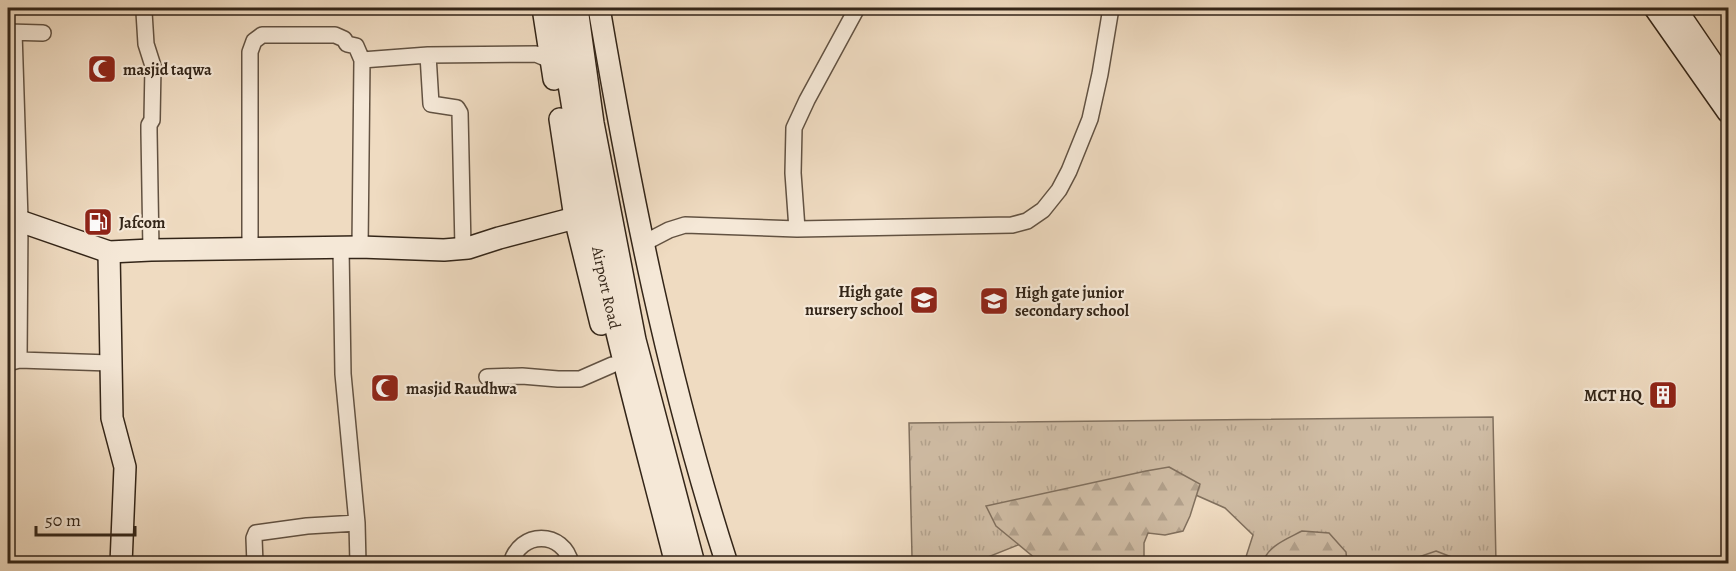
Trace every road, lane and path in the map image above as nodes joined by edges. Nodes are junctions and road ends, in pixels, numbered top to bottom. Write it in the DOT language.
graph roads {
  1 [pos="543,8"];
  2 [pos="557,8"];
  3 [pos="577,8"];
  4 [pos="599,8"];
  5 [pos="857,8"];
  6 [pos="1111,8"];
  7 [pos="1655,8"];
  8 [pos="1675,8"];
  9 [pos="144,12"];
  10 [pos="11,32"];
  11 [pos="43,33"];
  12 [pos="428,55"];
  13 [pos="362,60"];
  14 [pos="550,60"];
  15 [pos="1728,86"];
  16 [pos="1728,112"];
  17 [pos="598,198"];
  18 [pos="575,218"];
  19 [pos="14,219"];
  20 [pos="797,229"];
  21 [pos="644,243"];
  22 [pos="351,248"];
  23 [pos="463,248"];
  24 [pos="249,249"];
  25 [pos="151,250"];
  26 [pos="109,252"];
  27 [pos="13,361"];
  28 [pos="110,363"];
  29 [pos="612,365"];
  30 [pos="487,377"];
  31 [pos="638,412"];
  32 [pos="357,523"];
  33 [pos="121,564"];
  34 [pos="255,564"];
  35 [pos="358,564"];
  36 [pos="512,564"];
  37 [pos="572,564"];
  38 [pos="676,564"];
  39 [pos="694,564"];
  40 [pos="713,564"];
  41 [pos="727,564"];
  1 -- 14 [label="main road"];
  2 -- 17 [label="main road, Airport Road"];
  3 -- 17 [label="main road, Airport Road"];
  4 -- 21 [label="main road"];
  5 -- 20 [label="street"];
  6 -- 20 [label="street"];
  7 -- 16 [label="main road"];
  8 -- 15 [label="main road"];
  9 -- 25 [label="street"];
  10 -- 11 [label="street"];
  10 -- 19 [label="street"];
  12 -- 13 [label="street"];
  12 -- 14 [label="street"];
  12 -- 23 [label="street"];
  13 -- 22 [label="street"];
  13 -- 24 [label="street"];
  14 -- 18 [label="main road"];
  17 -- 31 [label="main road, Airport Road"];
  17 -- 39 [label="main road, Airport Road"];
  18 -- 23 [label="main road"];
  18 -- 29 [label="main road"];
  19 -- 26 [label="main road"];
  19 -- 27 [label="street"];
  20 -- 21 [label="street"];
  21 -- 40 [label="main road"];
  21 -- 41 [label="main road"];
  22 -- 23 [label="main road"];
  22 -- 24 [label="main road"];
  22 -- 32 [label="street"];
  24 -- 25 [label="main road"];
  25 -- 26 [label="main road"];
  26 -- 28 [label="main road"];
  27 -- 28 [label="street"];
  28 -- 33 [label="main road"];
  29 -- 30 [label="street"];
  29 -- 31 [label="main road"];
  31 -- 38 [label="main road, Airport Road"];
  32 -- 34 [label="street"];
  32 -- 35 [label="street"];
  36 -- 37 [label="street"];
}
